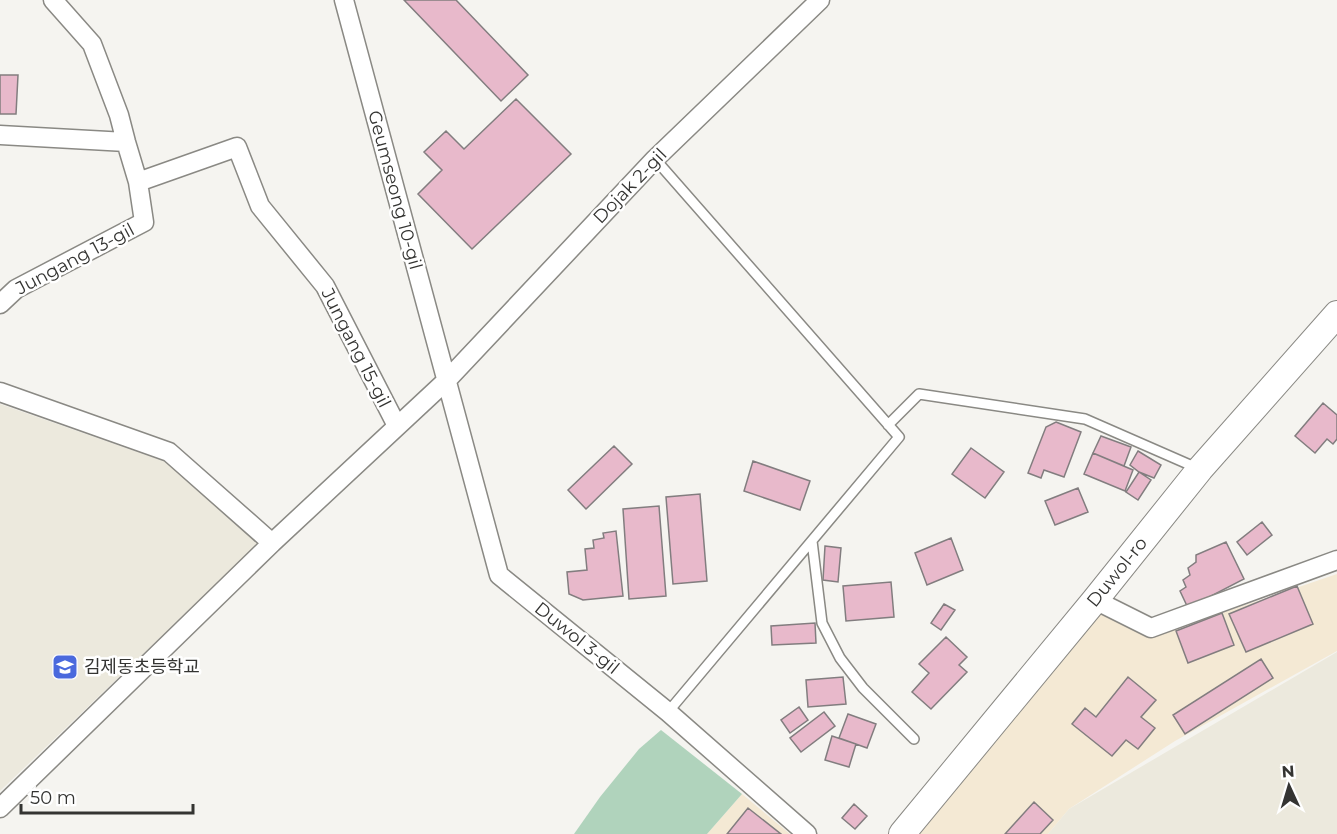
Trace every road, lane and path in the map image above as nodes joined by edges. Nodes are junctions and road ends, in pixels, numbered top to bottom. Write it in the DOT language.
graph roads {
  1 [pos="53,0"];
  2 [pos="344,0"];
  3 [pos="820,0"];
  4 [pos="0,135"];
  5 [pos="126,142"];
  6 [pos="655,159"];
  7 [pos="138,182"];
  8 [pos="0,304"];
  9 [pos="1337,314"];
  10 [pos="447,380"];
  11 [pos="0,392"];
  12 [pos="888,425"];
  13 [pos="396,426"];
  14 [pos="1200,470"];
  15 [pos="812,541"];
  16 [pos="272,543"];
  17 [pos="1337,560"];
  18 [pos="1095,600"];
  19 [pos="668,712"];
  20 [pos="914,739"];
  21 [pos="0,808"];
  22 [pos="807,834"];
  23 [pos="902,834"];
  1 -- 5 [label="street, Jungang 13-gil"];
  2 -- 10 [label="street, Geumseong 10-gil"];
  3 -- 6 [label="street, Dojak 2-gil"];
  4 -- 5 [label="street"];
  5 -- 7 [label="street, Jungang 13-gil"];
  6 -- 10 [label="street, Dojak 2-gil"];
  6 -- 12 [label="lane"];
  7 -- 8 [label="street, Jungang 13-gil"];
  7 -- 13 [label="street, Jungang 15-gil"];
  9 -- 14 [label="main road, Duwol-ro"];
  10 -- 13 [label="street, Jungang 15-gil"];
  10 -- 19 [label="street, Duwol 3-gil"];
  11 -- 16 [label="street"];
  12 -- 14 [label="lane"];
  12 -- 15 [label="lane"];
  13 -- 16 [label="street, Jungang 15-gil"];
  14 -- 18 [label="main road, Duwol-ro"];
  15 -- 19 [label="lane"];
  15 -- 20 [label="lane"];
  16 -- 21 [label="street, Jungang 15-gil"];
  17 -- 18 [label="street"];
  18 -- 23 [label="main road, Duwol-ro"];
  19 -- 22 [label="street, Duwol 3-gil"];
}
